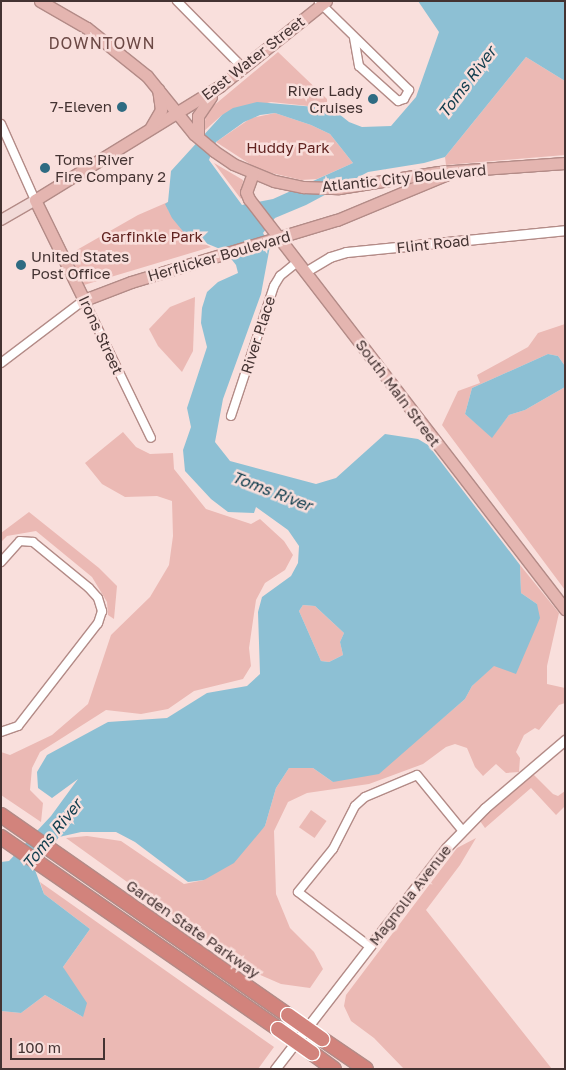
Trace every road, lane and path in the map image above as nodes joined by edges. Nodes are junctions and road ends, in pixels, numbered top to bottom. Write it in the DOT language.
graph roads {
  1 [pos="40,1"];
  2 [pos="322,2"];
  3 [pos="182,3"];
  4 [pos="53,4"];
  5 [pos="354,37"];
  6 [pos="243,68"];
  7 [pos="158,86"];
  8 [pos="220,86"];
  9 [pos="178,113"];
  10 [pos="1,124"];
  11 [pos="144,133"];
  12 [pos="198,138"];
  13 [pos="565,163"];
  14 [pos="253,173"];
  15 [pos="450,173"];
  16 [pos="35,200"];
  17 [pos="1,220"];
  18 [pos="565,230"];
  19 [pos="275,240"];
  20 [pos="297,262"];
  21 [pos="305,272"];
  22 [pos="84,300"];
  23 [pos="1,363"];
  24 [pos="231,416"];
  25 [pos="151,438"];
  26 [pos="1,562"];
  27 [pos="565,609"];
  28 [pos="1,732"];
  29 [pos="565,740"];
  30 [pos="1,815"];
  31 [pos="462,830"];
  32 [pos="1,837"];
  33 [pos="370,946"];
  34 [pos="275,1069"];
  35 [pos="334,1069"];
  36 [pos="366,1069"];
  1 -- 4 [label="main road, Atlantic City Boulevard"];
  2 -- 5 [label="street"];
  2 -- 6 [label="main road, East Water Street"];
  3 -- 6 [label="street"];
  4 -- 7 [label="main road, Atlantic City Boulevard"];
  5 -- 5 [label="street"];
  6 -- 8 [label="main road, East Water Street"];
  7 -- 9 [label="main road, Atlantic City Boulevard"];
  7 -- 11 [label="main road"];
  8 -- 9 [label="main road, East Water Street"];
  8 -- 12 [label="main road"];
  9 -- 11 [label="main road, East Water Street"];
  9 -- 12 [label="main road, Atlantic City Boulevard"];
  10 -- 16 [label="street, Irons Street"];
  11 -- 16 [label="main road, East Water Street"];
  12 -- 14 [label="main road, Atlantic City Boulevard"];
  13 -- 15 [label="main road, Atlantic City Boulevard"];
  14 -- 15 [label="main road, Atlantic City Boulevard"];
  14 -- 19 [label="main road, South Main Street"];
  15 -- 19 [label="main road, Herflicker Boulevard"];
  16 -- 17 [label="main road"];
  16 -- 22 [label="main road, Irons Street"];
  18 -- 21 [label="street, Flint Road"];
  19 -- 20 [label="main road, South Main Street"];
  19 -- 22 [label="main road, Herflicker Boulevard"];
  20 -- 21 [label="main road, South Main Street"];
  20 -- 24 [label="street, River Place"];
  21 -- 27 [label="main road, South Main Street"];
  22 -- 23 [label="street, Herflicker Boulevard"];
  22 -- 25 [label="street, Irons Street"];
  26 -- 28 [label="street"];
  29 -- 31 [label="street, Magnolia Avenue"];
  30 -- 36 [label="highway, Garden State Parkway, bridge"];
  31 -- 33 [label="street, Magnolia Avenue"];
  31 -- 33 [label="street"];
  32 -- 35 [label="highway, bridge"];
  33 -- 34 [label="street, Magnolia Avenue"];
}
